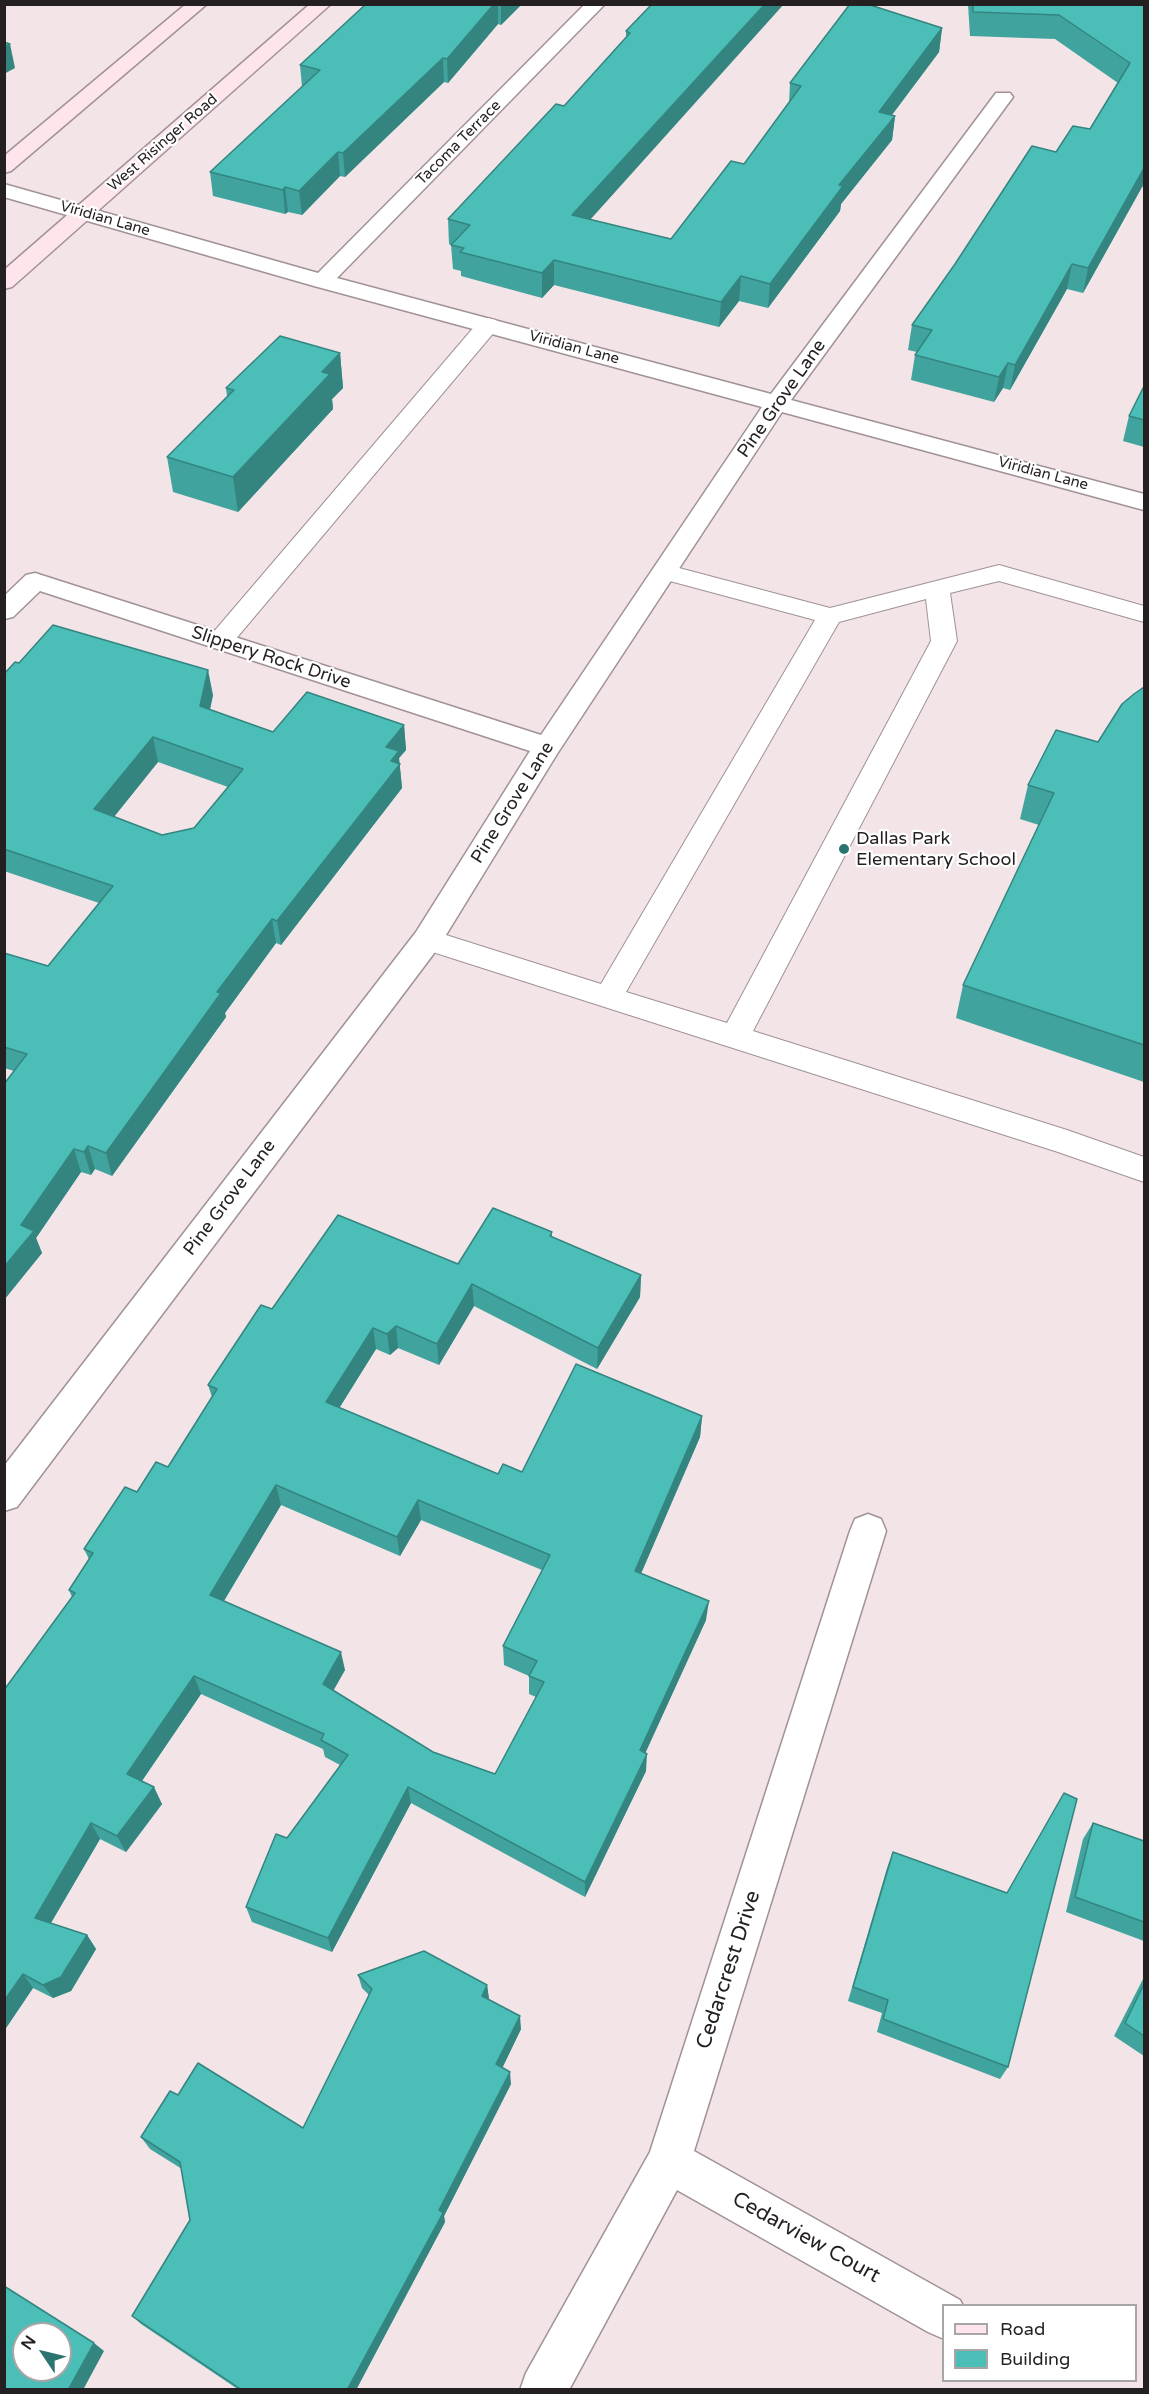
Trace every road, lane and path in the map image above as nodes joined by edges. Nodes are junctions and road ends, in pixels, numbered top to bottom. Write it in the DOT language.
graph roads {
  1 [pos="198,4"];
  2 [pos="322,4"];
  3 [pos="596,4"];
  4 [pos="1003,97"];
  5 [pos="4,167"];
  6 [pos="4,190"];
  7 [pos="83,214"];
  8 [pos="322,281"];
  9 [pos="4,282"];
  10 [pos="488,325"];
  11 [pos="777,402"];
  12 [pos="1144,502"];
  13 [pos="664,572"];
  14 [pos="937,588"];
  15 [pos="4,611"];
  16 [pos="1144,614"];
  17 [pos="830,616"];
  18 [pos="220,641"];
  19 [pos="547,747"];
  20 [pos="427,940"];
  21 [pos="608,997"];
  22 [pos="735,1037"];
  23 [pos="1144,1170"];
  24 [pos="4,1495"];
  25 [pos="867,1531"];
  26 [pos="669,2161"];
  27 [pos="942,2315"];
  28 [pos="543,2390"];
  1 -- 5 [label="main road"];
  2 -- 7 [label="main road, West Risinger Road"];
  3 -- 8 [label="street, Tacoma Terrace"];
  4 -- 11 [label="street, Pine Grove Lane"];
  6 -- 7 [label="street, Viridian Lane"];
  7 -- 8 [label="street, Viridian Lane"];
  7 -- 9 [label="main road, West Risinger Road"];
  8 -- 10 [label="street, Viridian Lane"];
  10 -- 11 [label="street, Viridian Lane"];
  10 -- 18 [label="lane"];
  11 -- 12 [label="street, Viridian Lane"];
  11 -- 13 [label="street, Pine Grove Lane"];
  13 -- 17 [label="lane"];
  13 -- 19 [label="street, Pine Grove Lane"];
  14 -- 16 [label="lane"];
  14 -- 17 [label="lane"];
  14 -- 22 [label="lane"];
  15 -- 18 [label="street, Slippery Rock Drive"];
  17 -- 21 [label="lane"];
  18 -- 19 [label="street, Slippery Rock Drive"];
  19 -- 20 [label="street, Pine Grove Lane"];
  20 -- 21 [label="lane"];
  20 -- 24 [label="street, Pine Grove Lane"];
  21 -- 22 [label="lane"];
  22 -- 23 [label="lane"];
  25 -- 26 [label="street, Cedarcrest Drive"];
  26 -- 27 [label="street, Cedarview Court"];
  26 -- 28 [label="street, Cedarcrest Drive"];
}
